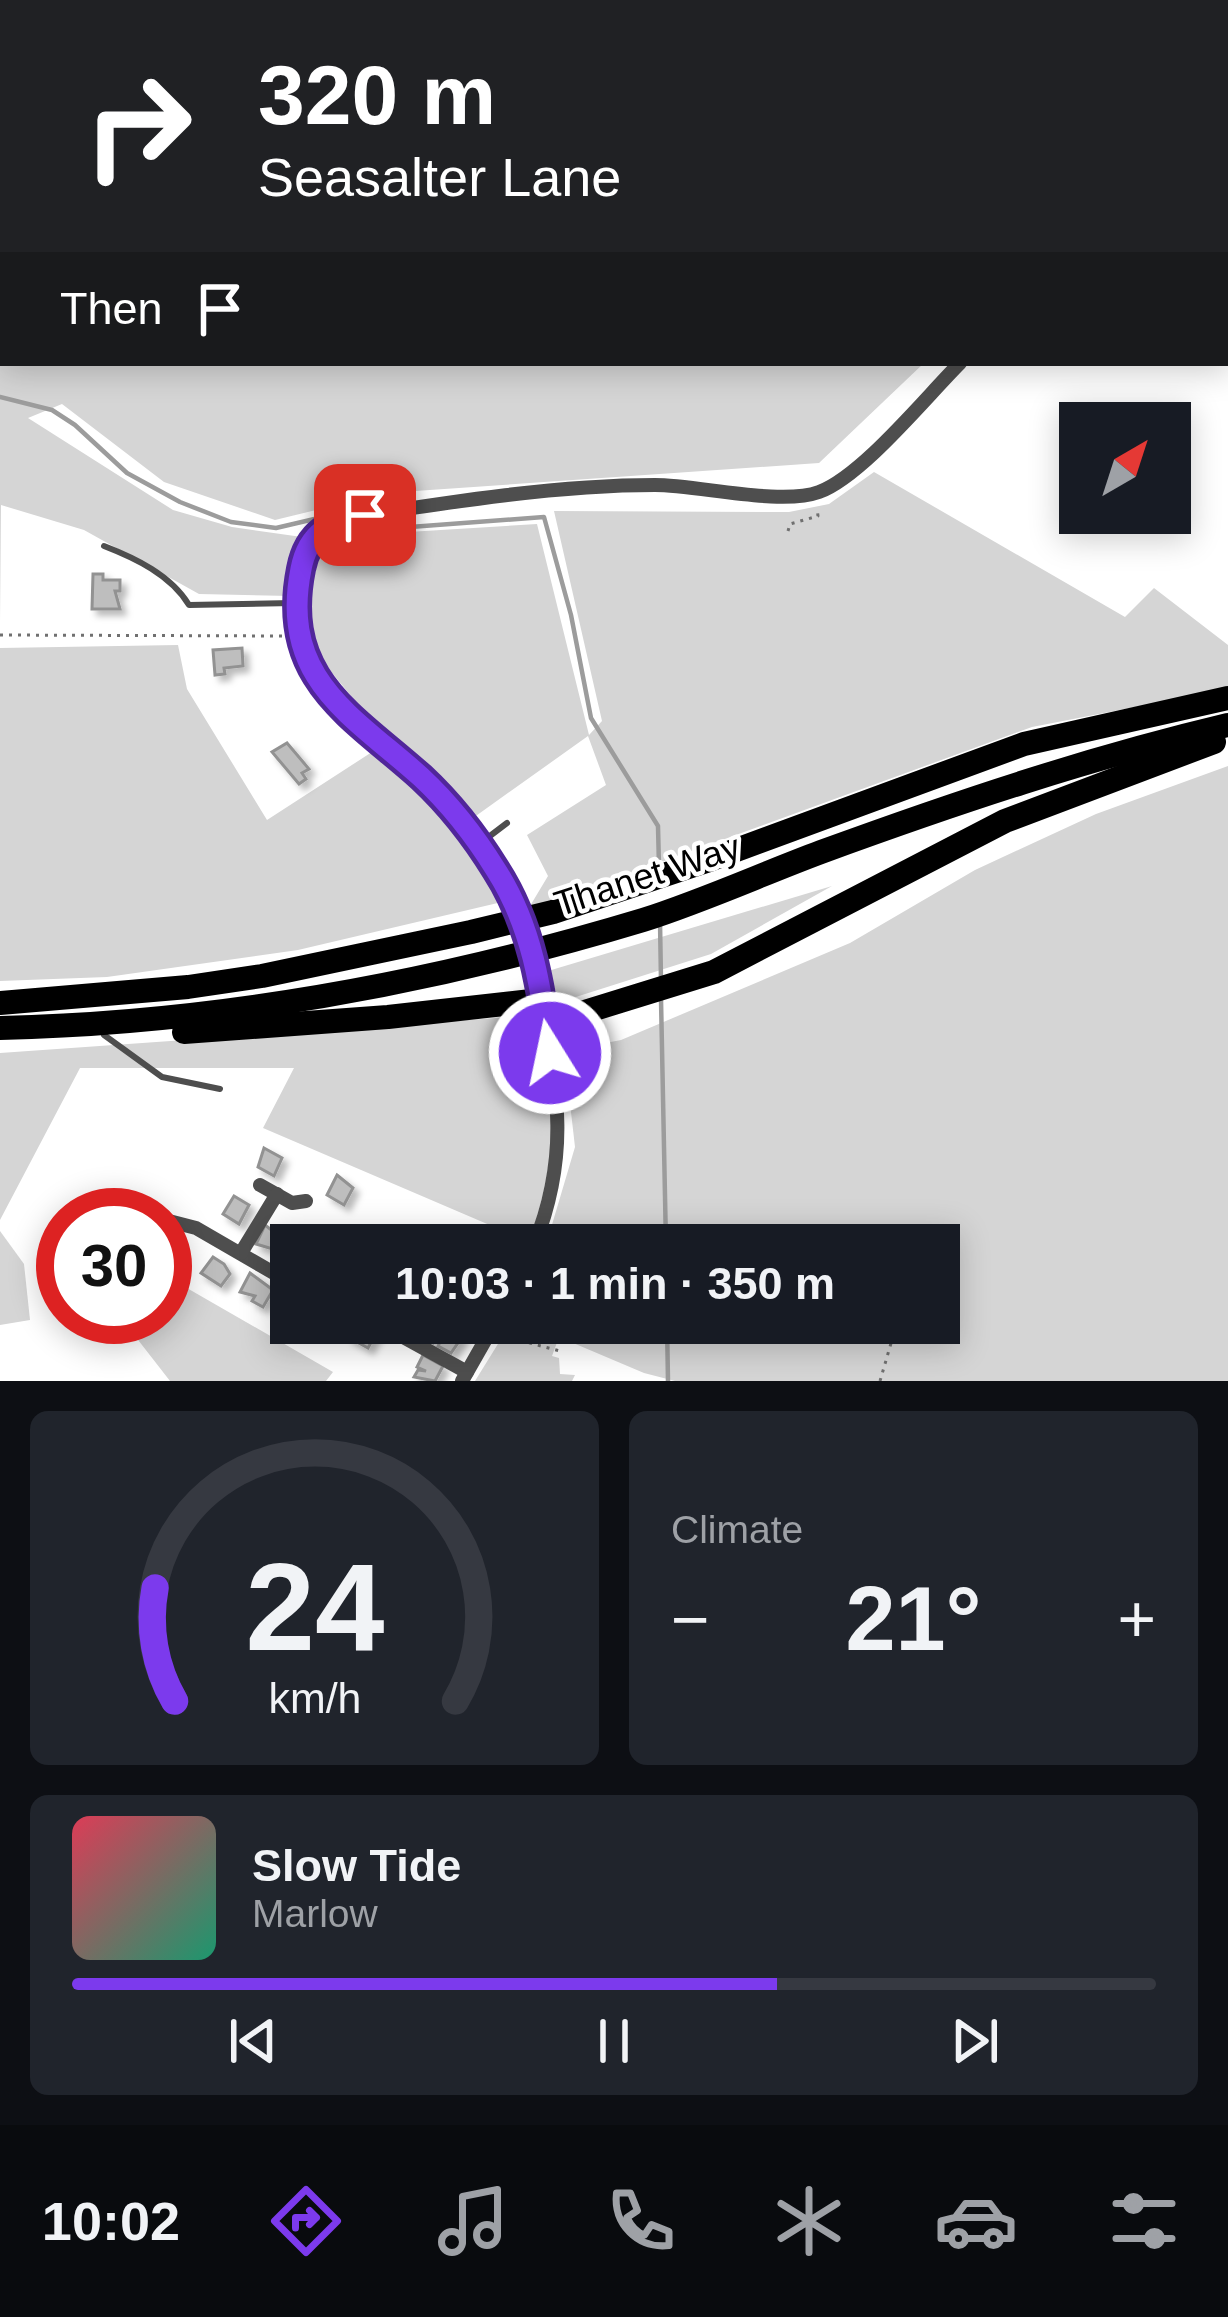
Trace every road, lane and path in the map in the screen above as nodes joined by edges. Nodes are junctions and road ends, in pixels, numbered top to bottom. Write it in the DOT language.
graph roads {
  1 [pos="957,366"];
  2 [pos="814,494"];
  3 [pos="788,531"];
  4 [pos="104,546"];
  5 [pos="297,603"];
  6 [pos="300,634"];
  7 [pos="0,635"];
  8 [pos="1228,698"];
  9 [pos="1228,724"];
  10 [pos="1228,738"];
  11 [pos="507,823"];
  12 [pos="479,844"];
  13 [pos="0,1003"];
  14 [pos="543,1012"];
  15 [pos="8,1028"];
  16 [pos="104,1035"];
  17 [pos="220,1088"];
  18 [pos="260,1185"];
  19 [pos="277,1194"];
  20 [pos="307,1201"];
  21 [pos="542,1224"];
  22 [pos="192,1227"];
  23 [pos="241,1253"];
  24 [pos="270,1270"];
  25 [pos="412,1344"];
  26 [pos="483,1344"];
  27 [pos="539,1344"];
  28 [pos="890,1344"];
  29 [pos="560,1351"];
  30 [pos="465,1376"];
  31 [pos="880,1381"];
  1 -- 2 [label="street"];
  2 -- 3 [label="path"];
  2 -- 5 [label="street"];
  4 -- 5 [label="lane"];
  5 -- 6 [label="street"];
  6 -- 7 [label="path"];
  6 -- 12 [label="street"];
  8 -- 13 [label="highway, Thanet Way"];
  9 -- 15 [label="highway, Thanet Way"];
  10 -- 14 [label="highway"];
  11 -- 12 [label="lane"];
  12 -- 14 [label="street"];
  14 -- 16 [label="highway"];
  14 -- 21 [label="street"];
  15 -- 16 [label="highway"];
  16 -- 17 [label="lane"];
  18 -- 19 [label="street"];
  19 -- 20 [label="street"];
  19 -- 23 [label="street"];
  22 -- 23 [label="street"];
  23 -- 24 [label="street"];
  25 -- 30 [label="street"];
  26 -- 30 [label="street"];
  27 -- 29 [label="path"];
  28 -- 31 [label="path"];
}
